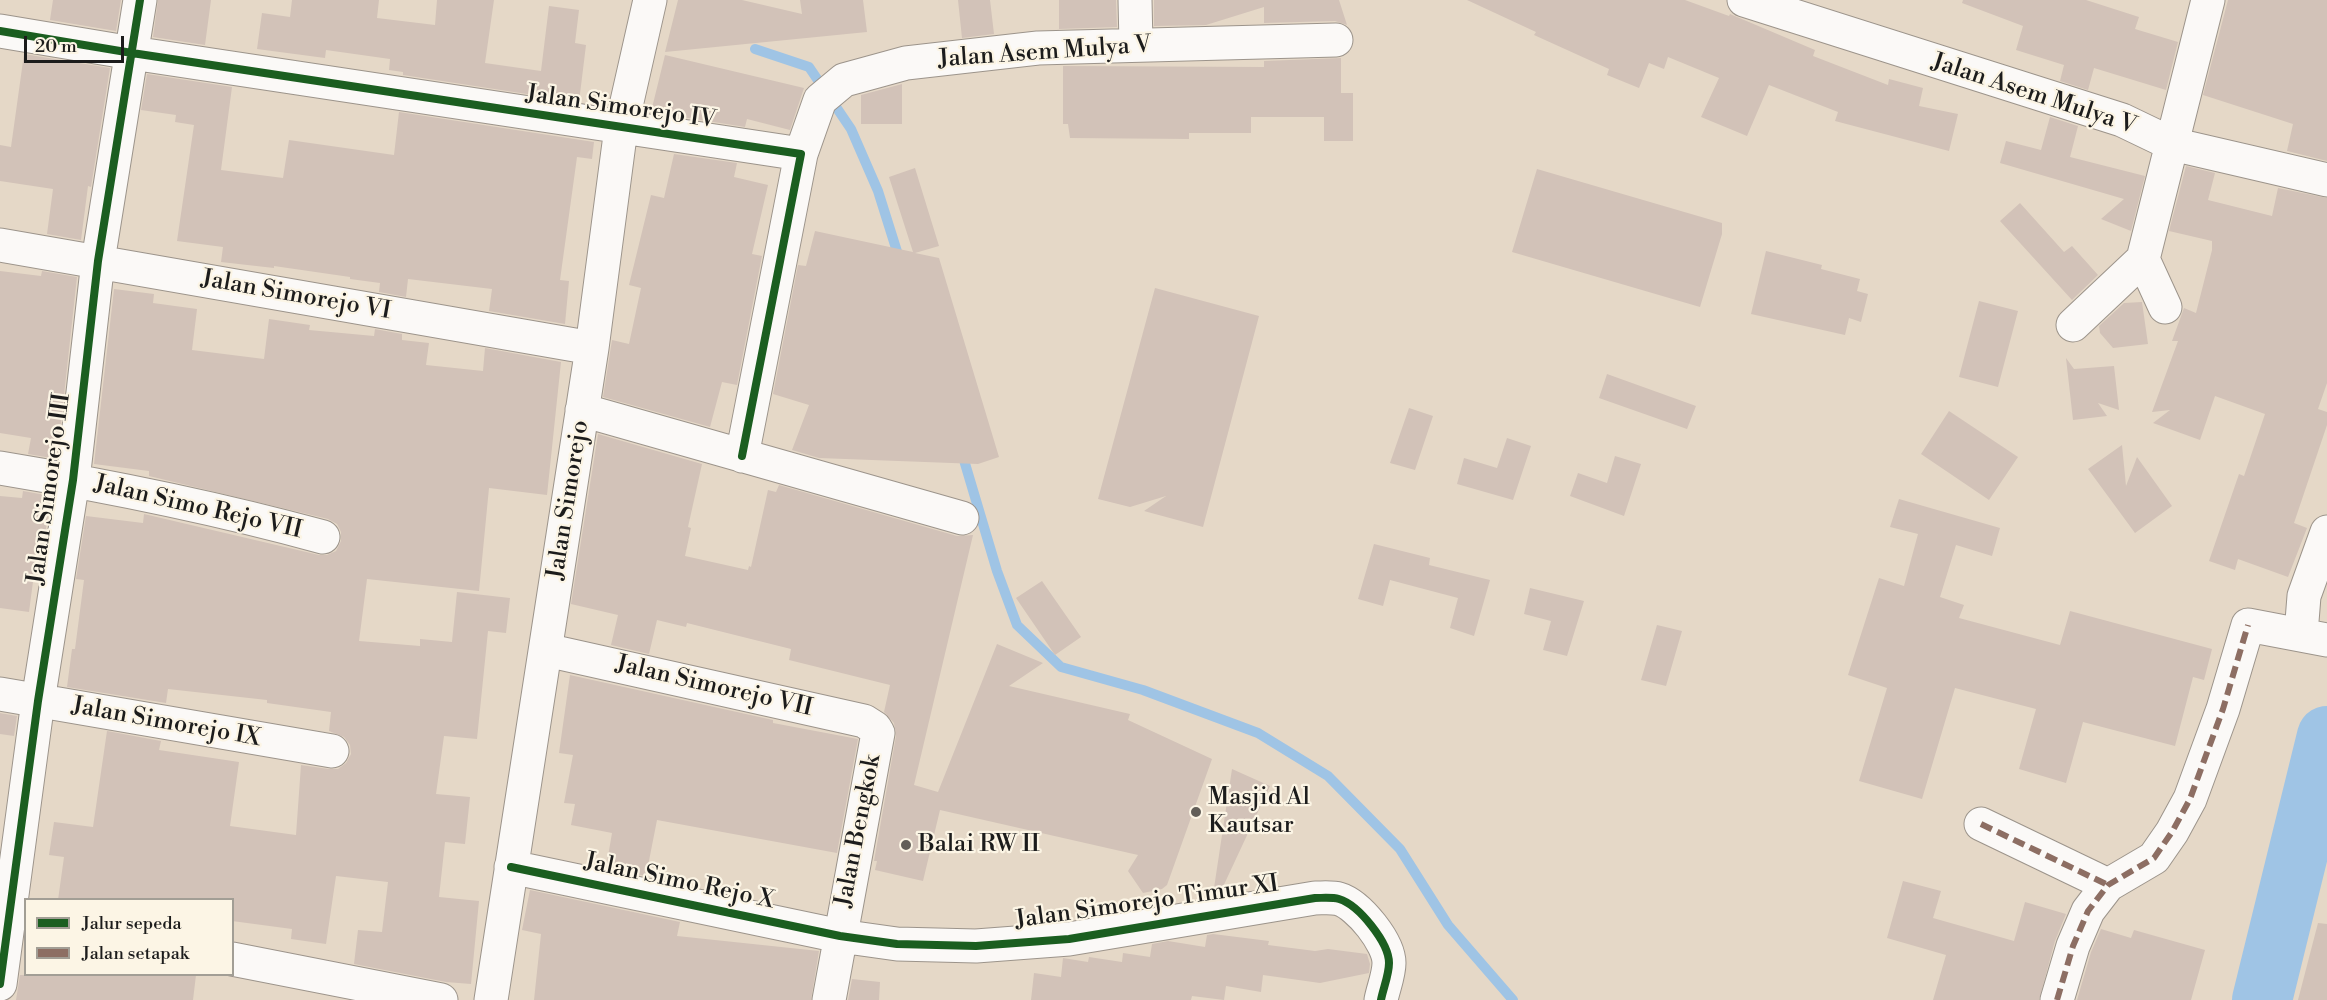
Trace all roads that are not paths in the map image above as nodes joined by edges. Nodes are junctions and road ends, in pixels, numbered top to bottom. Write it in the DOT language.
graph roads {
  1 [pos="141,0"];
  2 [pos="650,0"];
  3 [pos="1135,0"];
  4 [pos="1744,0"];
  5 [pos="2208,0"];
  6 [pos="0,31"];
  7 [pos="1336,40"];
  8 [pos="1136,45"];
  9 [pos="132,53"];
  10 [pos="621,128"];
  11 [pos="2172,144"];
  12 [pos="801,154"];
  13 [pos="2327,180"];
  14 [pos="0,245"];
  15 [pos="2143,259"];
  16 [pos="98,261"];
  17 [pos="2165,306"];
  18 [pos="2073,325"];
  19 [pos="592,348"];
  20 [pos="582,410"];
  21 [pos="742,456"];
  22 [pos="0,468"];
  23 [pos="73,480"];
  24 [pos="962,518"];
  25 [pos="2327,532"];
  26 [pos="323,537"];
  27 [pos="2313,637"];
  28 [pos="546,650"];
  29 [pos="0,694"];
  30 [pos="38,701"];
  31 [pos="878,733"];
  32 [pos="333,751"];
  33 [pos="1981,824"];
  34 [pos="511,867"];
  35 [pos="2108,885"];
  36 [pos="12,915"];
  37 [pos="840,936"];
  38 [pos="234,959"];
  39 [pos="0,984"];
  40 [pos="441,1000"];
  41 [pos="491,1000"];
  42 [pos="828,1000"];
  43 [pos="1381,1000"];
  44 [pos="2057,1000"];
  1 -- 9 [label="street, Jalan Simorejo III"];
  2 -- 10 [label="street, Jalan Simorejo"];
  3 -- 8 [label="street"];
  4 -- 11 [label="street, Jalan Asem Mulya V"];
  5 -- 11 [label="street"];
  6 -- 9 [label="street, Jalan Simorejo IV"];
  7 -- 8 [label="street, Jalan Asem Mulya V"];
  8 -- 12 [label="street, Jalan Asem Mulya V"];
  9 -- 10 [label="street, Jalan Simorejo IV"];
  9 -- 16 [label="street, Jalan Simorejo III"];
  10 -- 12 [label="street, Jalan Simorejo IV"];
  10 -- 19 [label="street, Jalan Simorejo"];
  11 -- 13 [label="street, Jalan Asem Mulya V"];
  11 -- 15 [label="street"];
  12 -- 21 [label="street"];
  14 -- 16 [label="street, Jalan Simorejo VI"];
  15 -- 17 [label="street"];
  15 -- 18 [label="street"];
  16 -- 19 [label="street, Jalan Simorejo VI"];
  16 -- 23 [label="street, Jalan Simorejo III"];
  19 -- 20 [label="street, Jalan Simorejo"];
  20 -- 21 [label="street"];
  20 -- 28 [label="street, Jalan Simorejo"];
  21 -- 24 [label="street"];
  22 -- 23 [label="street"];
  23 -- 26 [label="street, Jalan Simo Rejo VII"];
  23 -- 30 [label="street, Jalan Simorejo III"];
  25 -- 27 [label="street"];
  27 -- 35 [label="street"];
  28 -- 31 [label="street, Jalan Simorejo VII"];
  28 -- 34 [label="street, Jalan Simorejo"];
  29 -- 30 [label="street, Jalan Simorejo IX"];
  30 -- 32 [label="street, Jalan Simorejo IX"];
  30 -- 36 [label="street, Jalan Simorejo III"];
  31 -- 37 [label="street, Jalan Bengkok"];
  33 -- 35 [label="street"];
  34 -- 37 [label="street, Jalan Simo Rejo X"];
  34 -- 41 [label="street, Jalan Simorejo"];
  35 -- 44 [label="street"];
  36 -- 39 [label="street, Jalan Simorejo III"];
  37 -- 42 [label="street, Jalan Bengkok"];
  37 -- 43 [label="street, Jalan Simorejo Timur XI"];
  38 -- 40 [label="street"];
}
